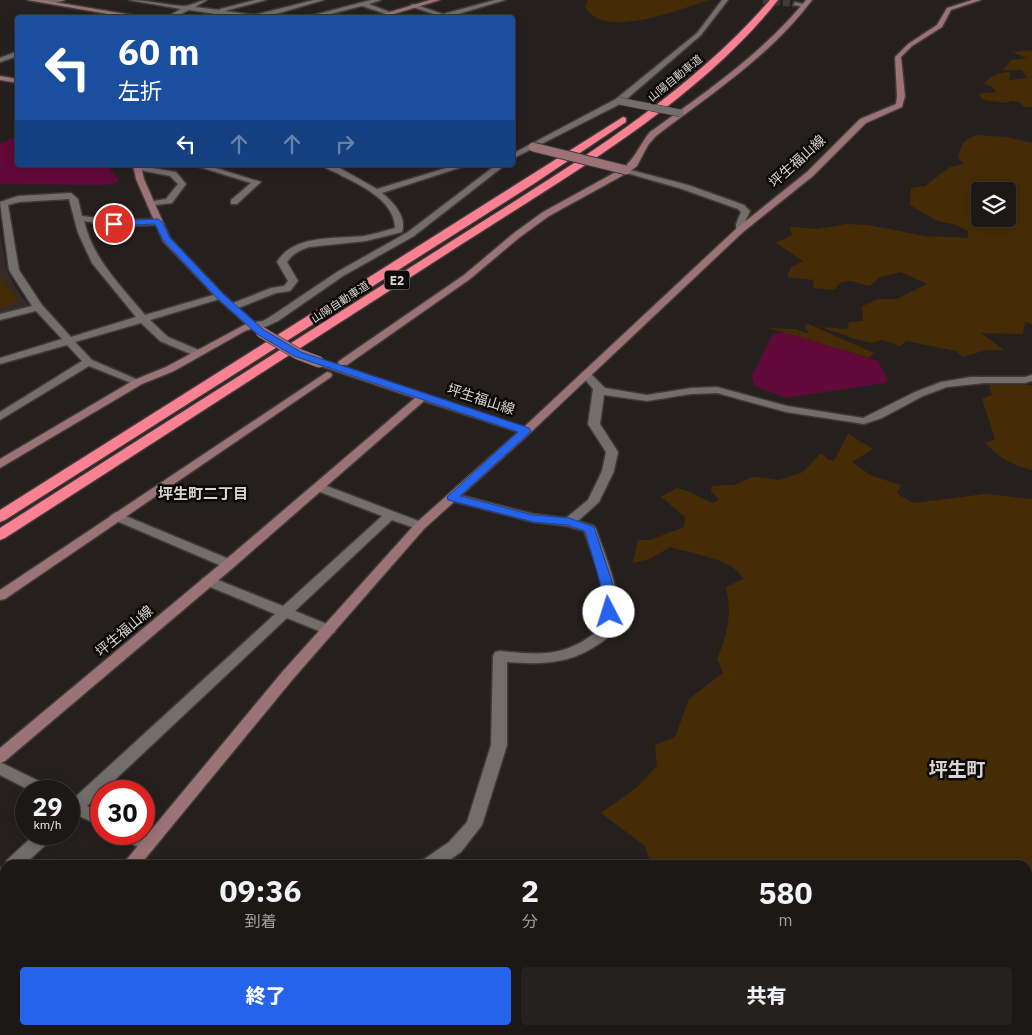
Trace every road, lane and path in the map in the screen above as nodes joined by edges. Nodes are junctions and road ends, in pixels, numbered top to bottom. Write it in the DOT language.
graph roads {
  1 [pos="30,0"];
  2 [pos="45,0"];
  3 [pos="62,0"];
  4 [pos="132,0"];
  5 [pos="204,0"];
  6 [pos="264,0"];
  7 [pos="321,0"];
  8 [pos="351,0"];
  9 [pos="378,0"];
  10 [pos="437,0"];
  11 [pos="502,0"];
  12 [pos="725,0"];
  13 [pos="761,0"];
  14 [pos="774,0"];
  15 [pos="978,0"];
  16 [pos="807,2"];
  17 [pos="363,4"];
  18 [pos="795,4"];
  19 [pos="413,6"];
  20 [pos="188,8"];
  21 [pos="217,12"];
  22 [pos="389,13"];
  23 [pos="128,15"];
  24 [pos="173,15"];
  25 [pos="240,15"];
  26 [pos="263,15"];
  27 [pos="317,15"];
  28 [pos="382,15"];
  29 [pos="440,15"];
  30 [pos="447,15"];
  31 [pos="15,54"];
  32 [pos="0,60"];
  33 [pos="0,78"];
  34 [pos="15,80"];
  35 [pos="619,101"];
  36 [pos="680,113"];
  37 [pos="533,147"];
  38 [pos="515,154"];
  39 [pos="137,167"];
  40 [pos="142,167"];
  41 [pos="203,167"];
  42 [pos="218,167"];
  43 [pos="331,167"];
  44 [pos="457,167"];
  45 [pos="498,167"];
  46 [pos="213,170"];
  47 [pos="626,170"];
  48 [pos="377,192"];
  49 [pos="234,202"];
  50 [pos="150,204"];
  51 [pos="2,205"];
  52 [pos="80,218"];
  53 [pos="158,222"];
  54 [pos="399,230"];
  55 [pos="740,230"];
  56 [pos="411,234"];
  57 [pos="220,296"];
  58 [pos="38,307"];
  59 [pos="232,307"];
  60 [pos="0,318"];
  61 [pos="143,319"];
  62 [pos="257,329"];
  63 [pos="68,342"];
  64 [pos="197,353"];
  65 [pos="0,361"];
  66 [pos="88,362"];
  67 [pos="343,363"];
  68 [pos="586,374"];
  69 [pos="327,375"];
  70 [pos="1032,378"];
  71 [pos="138,382"];
  72 [pos="599,388"];
  73 [pos="422,397"];
  74 [pos="0,417"];
  75 [pos="526,431"];
  76 [pos="0,464"];
  77 [pos="318,487"];
  78 [pos="452,497"];
  79 [pos="390,515"];
  80 [pos="116,516"];
  81 [pos="0,517"];
  82 [pos="569,522"];
  83 [pos="420,526"];
  84 [pos="0,536"];
  85 [pos="229,564"];
  86 [pos="208,581"];
  87 [pos="0,596"];
  88 [pos="284,611"];
  89 [pos="329,630"];
  90 [pos="2,752"];
  91 [pos="0,768"];
  92 [pos="23,780"];
  93 [pos="80,800"];
  94 [pos="155,834"];
  95 [pos="34,845"];
  96 [pos="146,845"];
  97 [pos="18,860"];
  98 [pos="134,860"];
  99 [pos="436,860"];
  1 -- 23 [label="street"];
  2 -- 3 [label="street"];
  4 -- 20 [label="street"];
  5 -- 20 [label="street"];
  6 -- 21 [label="street"];
  7 -- 26 [label="street"];
  8 -- 17 [label="street"];
  9 -- 17 [label="street"];
  10 -- 19 [label="street"];
  11 -- 30 [label="street"];
  12 -- 35 [label="street"];
  13 -- 81 [label="highway, 山陽自動車道 / E2"];
  14 -- 84 [label="highway, 山陽自動車道 / E2"];
  15 -- 55 [label="street, 坪生福山線"];
  16 -- 18 [label="street"];
  16 -- 36 [label="street"];
  17 -- 22 [label="street"];
  17 -- 27 [label="street"];
  19 -- 22 [label="street"];
  19 -- 29 [label="street"];
  20 -- 21 [label="street"];
  20 -- 24 [label="street"];
  21 -- 25 [label="street"];
  22 -- 28 [label="street"];
  31 -- 32 [label="street"];
  33 -- 34 [label="street"];
  35 -- 36 [label="street, bridge"];
  35 -- 37 [label="street"];
  36 -- 47 [label="street"];
  37 -- 38 [label="street"];
  37 -- 47 [label="street, bridge"];
  39 -- 50 [label="street"];
  40 -- 50 [label="street"];
  41 -- 46 [label="street"];
  42 -- 46 [label="street"];
  43 -- 48 [label="street"];
  44 -- 48 [label="street"];
  45 -- 56 [label="street"];
  46 -- 49 [label="street"];
  47 -- 55 [label="street"];
  47 -- 67 [label="street"];
  48 -- 54 [label="street"];
  50 -- 53 [label="street"];
  51 -- 52 [label="street"];
  51 -- 58 [label="street"];
  52 -- 53 [label="street"];
  52 -- 61 [label="street"];
  53 -- 57 [label="street"];
  54 -- 56 [label="street"];
  54 -- 59 [label="street"];
  55 -- 68 [label="street, 坪生福山線"];
  56 -- 62 [label="street"];
  57 -- 59 [label="street"];
  57 -- 61 [label="street"];
  58 -- 60 [label="street"];
  58 -- 63 [label="street"];
  59 -- 62 [label="street"];
  61 -- 63 [label="street"];
  61 -- 64 [label="street"];
  62 -- 64 [label="street"];
  62 -- 73 [label="street, bridge"];
  63 -- 65 [label="street"];
  63 -- 66 [label="street"];
  64 -- 71 [label="street"];
  66 -- 71 [label="street"];
  66 -- 74 [label="street"];
  68 -- 72 [label="street"];
  68 -- 75 [label="street, 坪生福山線"];
  69 -- 80 [label="street"];
  70 -- 72 [label="street"];
  71 -- 76 [label="street"];
  72 -- 82 [label="street"];
  73 -- 75 [label="street, 坪生福山線"];
  73 -- 77 [label="street, 坪生福山線"];
  75 -- 78 [label="street"];
  77 -- 79 [label="street"];
  77 -- 85 [label="street, 坪生福山線"];
  78 -- 82 [label="street"];
  78 -- 83 [label="street"];
  79 -- 83 [label="street"];
  79 -- 88 [label="street"];
  80 -- 85 [label="street"];
  80 -- 87 [label="street"];
  82 -- 99 [label="street"];
  83 -- 89 [label="street"];
  85 -- 86 [label="street, 坪生福山線"];
  86 -- 88 [label="street"];
  86 -- 90 [label="street, 坪生福山線"];
  88 -- 89 [label="street"];
  88 -- 93 [label="street"];
  89 -- 94 [label="street"];
  91 -- 92 [label="street"];
  95 -- 97 [label="street"];
  96 -- 98 [label="street"];
}
